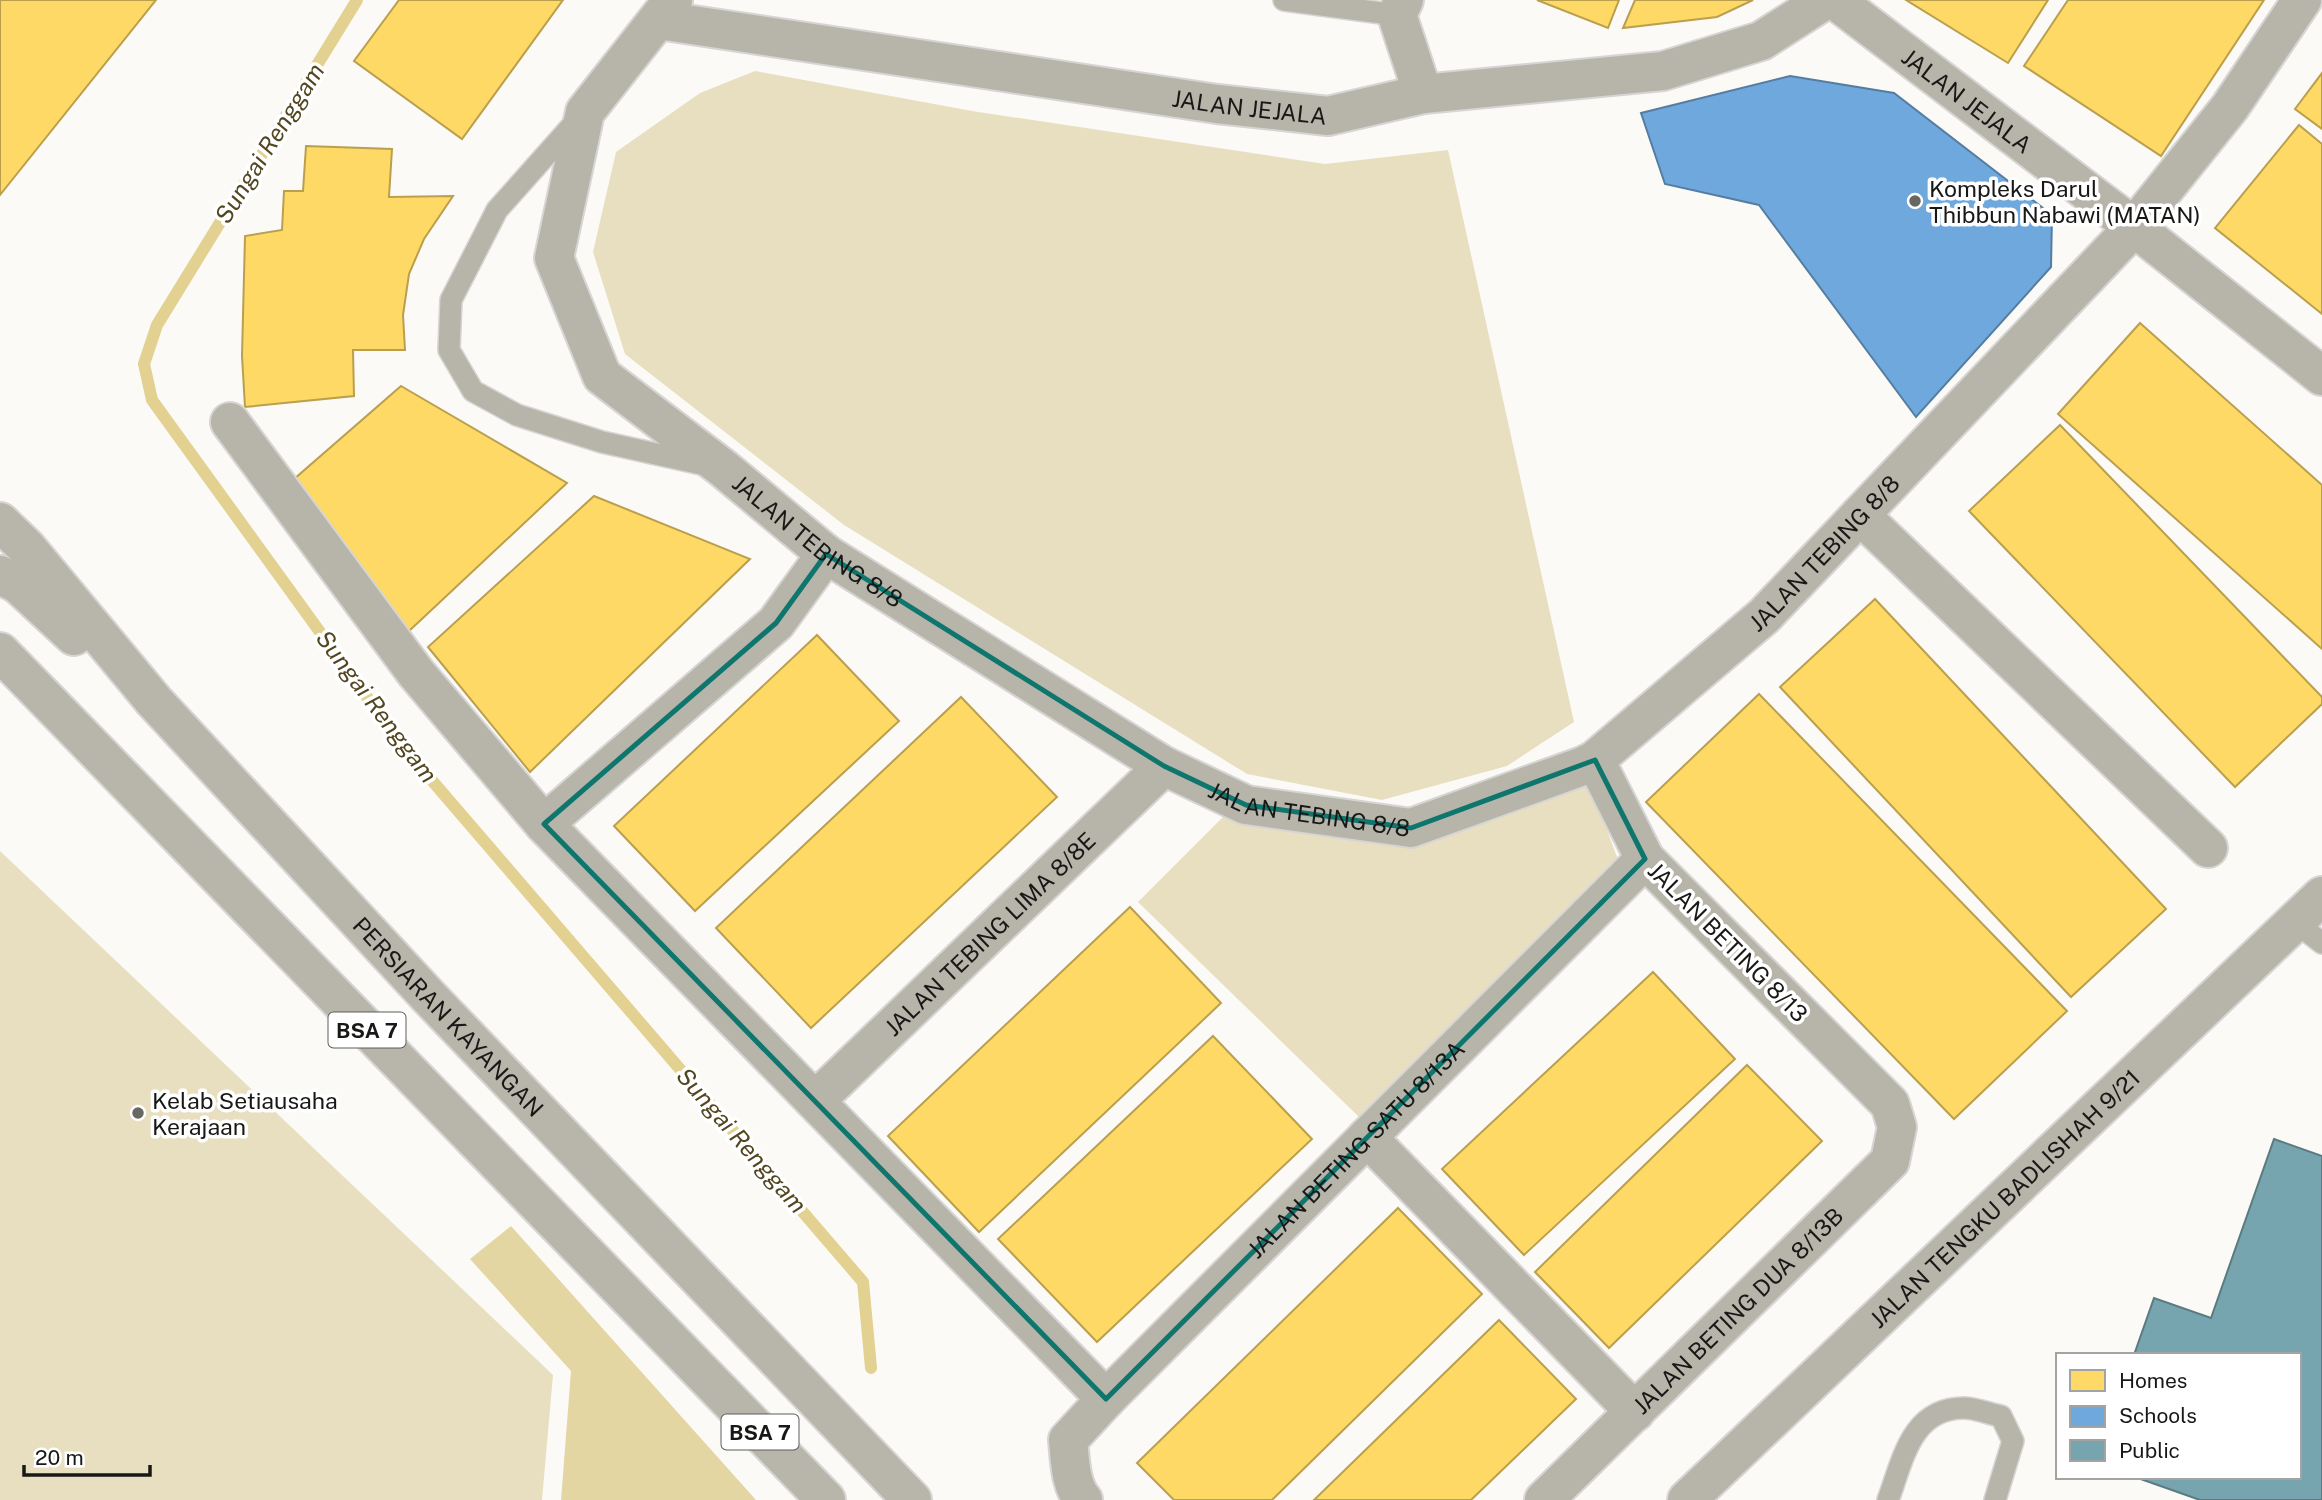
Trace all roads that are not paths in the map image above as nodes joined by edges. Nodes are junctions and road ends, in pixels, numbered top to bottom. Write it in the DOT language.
graph roads {
  1 [pos="1284,0"];
  2 [pos="1825,0"];
  3 [pos="1835,0"];
  4 [pos="2302,0"];
  5 [pos="1401,7"];
  6 [pos="666,10"];
  7 [pos="1423,94"];
  8 [pos="585,112"];
  9 [pos="2134,227"];
  10 [pos="2322,376"];
  11 [pos="230,422"];
  12 [pos="724,469"];
  13 [pos="1860,515"];
  14 [pos="0,522"];
  15 [pos="827,554"];
  16 [pos="0,575"];
  17 [pos="0,652"];
  18 [pos="0,680"];
  19 [pos="41,696"];
  20 [pos="154,701"];
  21 [pos="1595,760"];
  22 [pos="1164,766"];
  23 [pos="544,824"];
  24 [pos="2208,848"];
  25 [pos="1645,859"];
  26 [pos="2313,921"];
  27 [pos="815,1101"];
  28 [pos="1890,1104"];
  29 [pos="1367,1137"];
  30 [pos="1106,1399"];
  31 [pos="1635,1412"];
  32 [pos="826,1500"];
  33 [pos="912,1500"];
  34 [pos="1083,1500"];
  35 [pos="1544,1500"];
  36 [pos="1686,1500"];
  37 [pos="1888,1500"];
  38 [pos="1995,1500"];
  1 -- 5 [label="lane"];
  2 -- 7 [label="street, JALAN JEJALA"];
  3 -- 9 [label="street, JALAN JEJALA"];
  4 -- 9 [label="street, JALAN TEBING 8/8"];
  5 -- 7 [label="street"];
  6 -- 7 [label="street, JALAN JEJALA"];
  6 -- 8 [label="street, JALAN TEBING 8/8"];
  8 -- 12 [label="street, JALAN TEBING 8/8"];
  8 -- 12 [label="lane"];
  9 -- 10 [label="street, JALAN JEJALA"];
  9 -- 13 [label="street, JALAN TEBING 8/8"];
  11 -- 23 [label="street"];
  12 -- 15 [label="street, JALAN TEBING 8/8"];
  13 -- 21 [label="street, JALAN TEBING 8/8"];
  13 -- 24 [label="street"];
  14 -- 20 [label="main road, PERSIARAN KAYANGAN / BSA 7"];
  15 -- 22 [label="street, JALAN TEBING 8/8"];
  15 -- 23 [label="street"];
  16 -- 20 [label="main road, BSA 7"];
  17 -- 19 [label="main road, BSA 7"];
  18 -- 19 [label="main road"];
  19 -- 32 [label="main road, BSA 7"];
  20 -- 33 [label="main road, PERSIARAN KAYANGAN / BSA 7"];
  21 -- 22 [label="street, JALAN TEBING 8/8"];
  21 -- 25 [label="street, JALAN BETING 8/13"];
  22 -- 27 [label="street, JALAN TEBING LIMA 8/8E"];
  23 -- 27 [label="street"];
  25 -- 28 [label="street, JALAN BETING 8/13"];
  25 -- 29 [label="street, JALAN BETING SATU 8/13A"];
  26 -- 36 [label="street, JALAN TENGKU BADLISHAH 9/21"];
  27 -- 30 [label="street"];
  28 -- 31 [label="street, JALAN BETING DUA 8/13B"];
  29 -- 30 [label="street, JALAN BETING SATU 8/13A"];
  29 -- 31 [label="street"];
  30 -- 34 [label="street, JALAN BETING SATU 8/13A"];
  31 -- 35 [label="street, JALAN BETING DUA 8/13B"];
  37 -- 38 [label="lane"];
}
